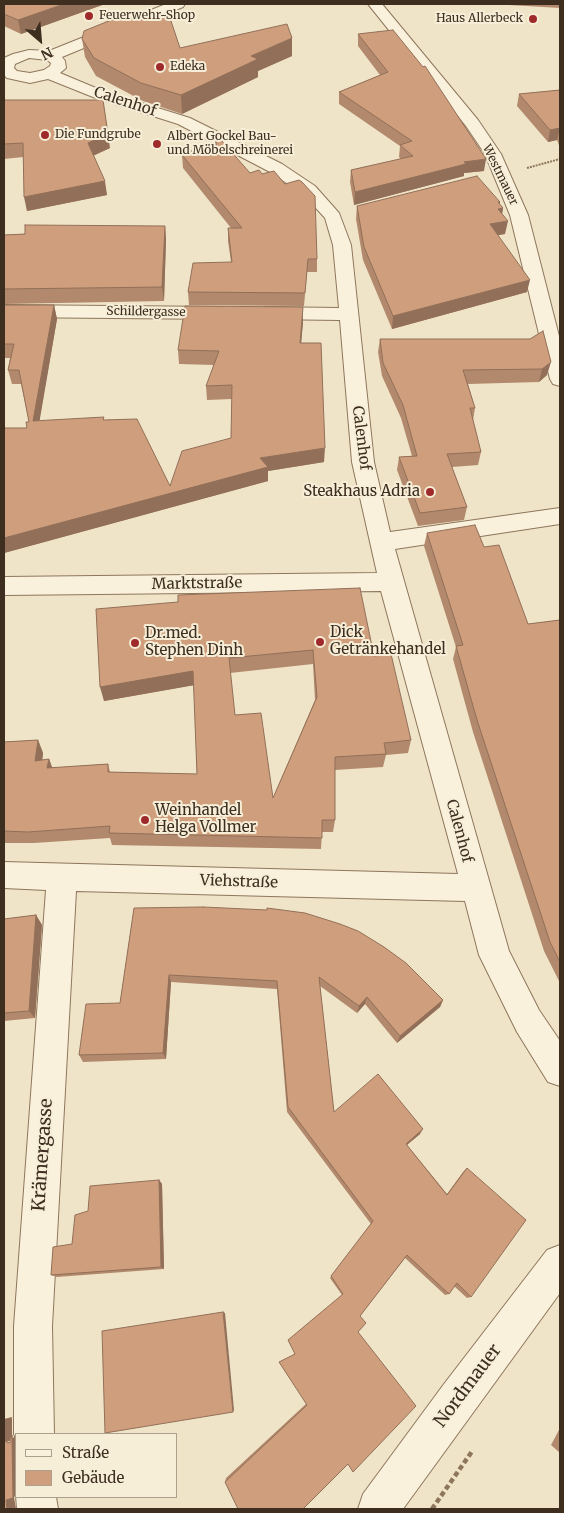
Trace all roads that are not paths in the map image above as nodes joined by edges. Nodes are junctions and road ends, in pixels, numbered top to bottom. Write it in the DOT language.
graph roads {
  1 [pos="178,4"];
  2 [pos="375,4"];
  3 [pos="51,56"];
  4 [pos="48,74"];
  5 [pos="8,76"];
  6 [pos="502,174"];
  7 [pos="483,178"];
  8 [pos="4,311"];
  9 [pos="349,314"];
  10 [pos="560,379"];
  11 [pos="560,516"];
  12 [pos="381,542"];
  13 [pos="391,582"];
  14 [pos="4,586"];
  15 [pos="4,875"];
  16 [pos="62,877"];
  17 [pos="475,888"];
  18 [pos="560,1070"];
  19 [pos="560,1263"];
  20 [pos="34,1433"];
  21 [pos="378,1509"];
  1 -- 3 [label="street"];
  2 -- 6 [label="street, Westmauer"];
  3 -- 4 [label="street"];
  3 -- 5 [label="street"];
  4 -- 5 [label="street"];
  4 -- 9 [label="street, Calenhof"];
  6 -- 7 [label="street"];
  6 -- 10 [label="street, Westmauer"];
  8 -- 9 [label="street, Schildergasse"];
  9 -- 12 [label="street, Calenhof"];
  11 -- 12 [label="street"];
  12 -- 13 [label="street, Calenhof"];
  13 -- 14 [label="street, Marktstraße"];
  13 -- 17 [label="street, Calenhof"];
  15 -- 16 [label="street, Viehstraße"];
  16 -- 17 [label="street, Viehstraße"];
  16 -- 20 [label="street, Krämergasse"];
  17 -- 18 [label="street, Calenhof"];
  19 -- 21 [label="street, Nordmauer"];
}
